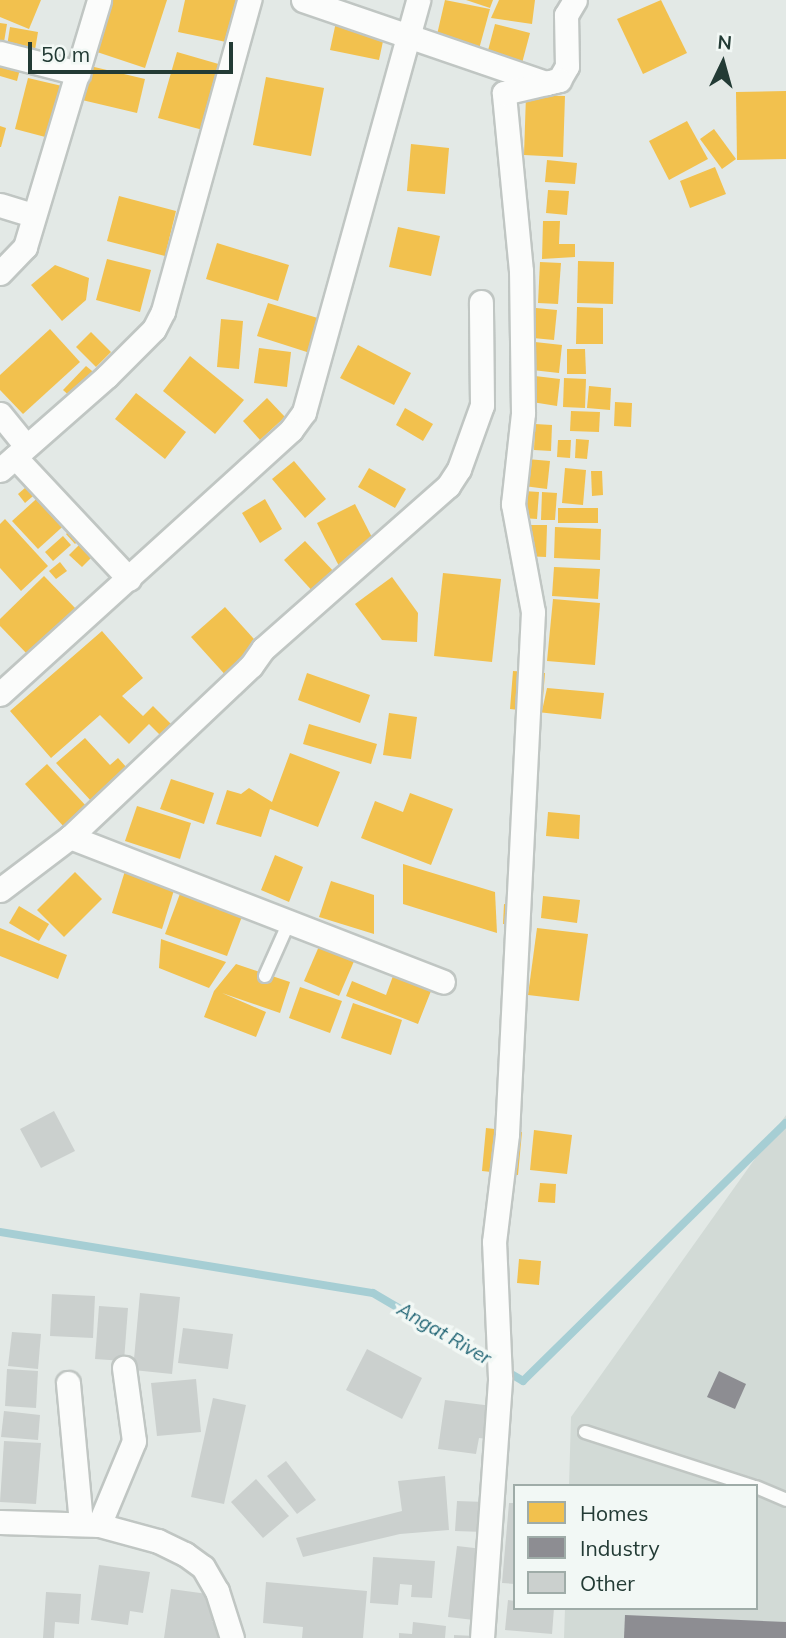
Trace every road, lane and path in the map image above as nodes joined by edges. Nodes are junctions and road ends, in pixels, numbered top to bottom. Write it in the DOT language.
graph roads {
  1 [pos="99,0"];
  2 [pos="248,0"];
  3 [pos="303,0"];
  4 [pos="418,0"];
  5 [pos="568,5"];
  6 [pos="409,36"];
  7 [pos="0,52"];
  8 [pos="78,73"];
  9 [pos="559,80"];
  10 [pos="0,205"];
  11 [pos="32,215"];
  12 [pos="0,274"];
  13 [pos="481,303"];
  14 [pos="0,414"];
  15 [pos="14,457"];
  16 [pos="129,579"];
  17 [pos="0,694"];
  18 [pos="69,837"];
  19 [pos="0,890"];
  20 [pos="289,922"];
  21 [pos="265,976"];
  22 [pos="443,982"];
  23 [pos="124,1368"];
  24 [pos="68,1382"];
  25 [pos="585,1432"];
  26 [pos="745,1484"];
  27 [pos="758,1489"];
  28 [pos="786,1500"];
  29 [pos="0,1522"];
  30 [pos="90,1524"];
  31 [pos="232,1638"];
  32 [pos="482,1638"];
  1 -- 8 [label="street"];
  2 -- 15 [label="street"];
  3 -- 6 [label="street"];
  4 -- 6 [label="street"];
  5 -- 9 [label="street"];
  6 -- 9 [label="street"];
  6 -- 16 [label="street"];
  7 -- 8 [label="street"];
  8 -- 11 [label="street"];
  9 -- 32 [label="street"];
  10 -- 11 [label="street"];
  11 -- 12 [label="street"];
  13 -- 18 [label="street"];
  14 -- 15 [label="street"];
  15 -- 16 [label="street"];
  16 -- 17 [label="street"];
  18 -- 19 [label="street"];
  18 -- 20 [label="street"];
  20 -- 21 [label="lane"];
  20 -- 22 [label="street"];
  23 -- 30 [label="street"];
  24 -- 30 [label="street"];
  25 -- 26 [label="lane"];
  27 -- 28 [label="lane"];
  29 -- 30 [label="street"];
  30 -- 31 [label="street"];
}
